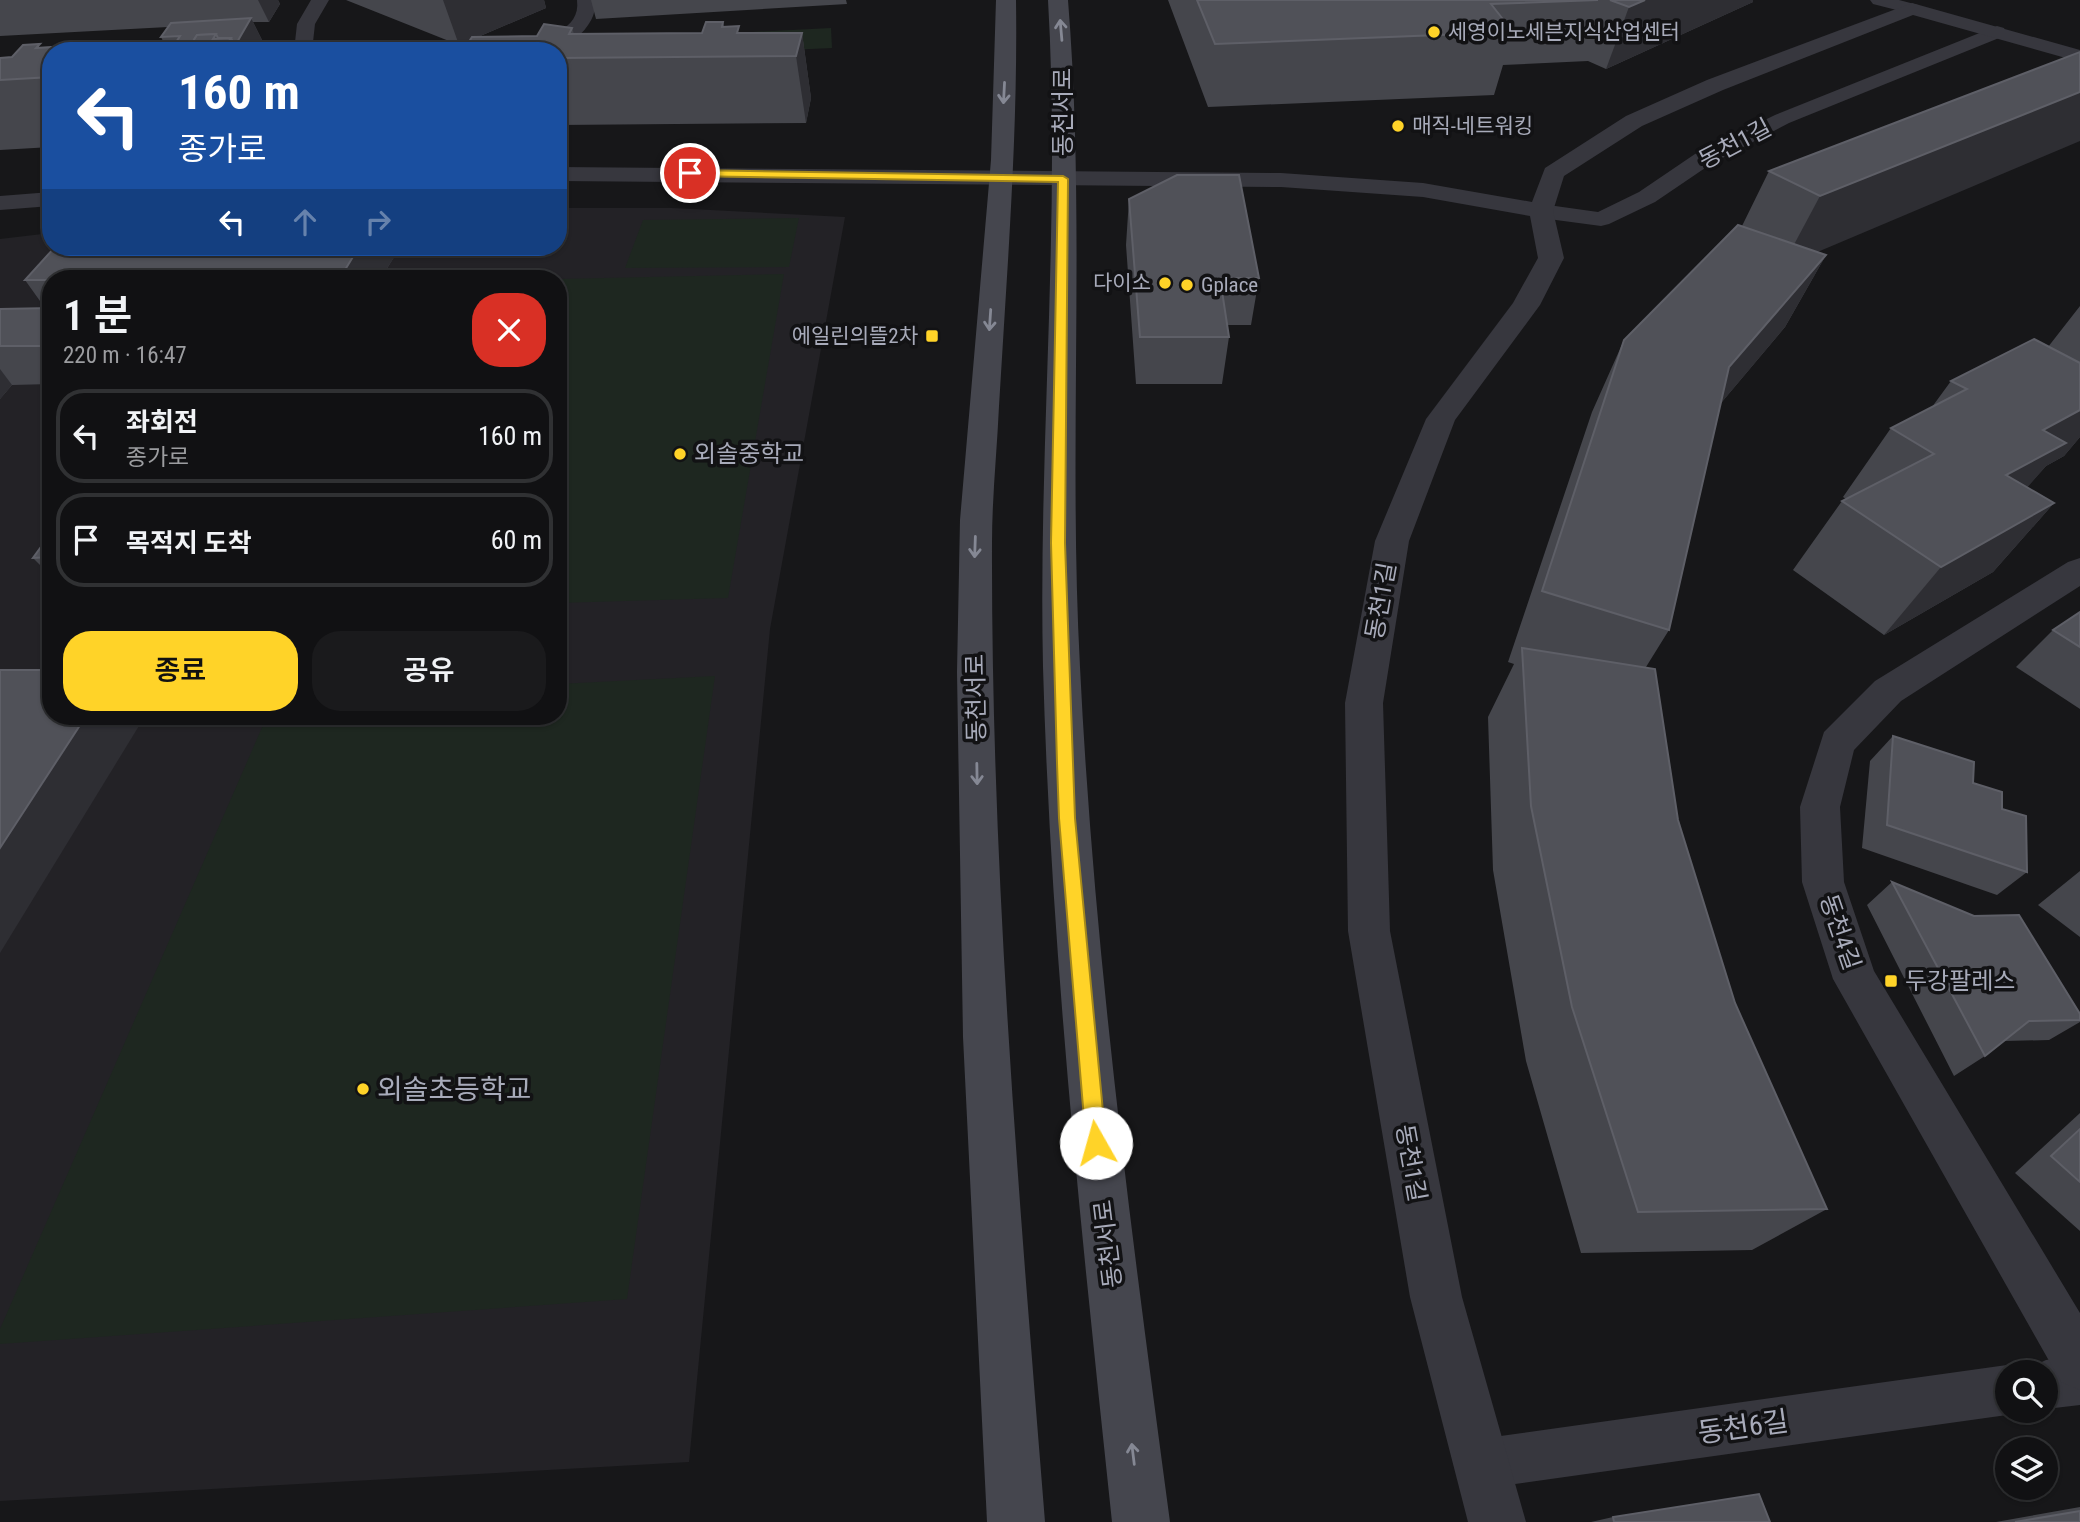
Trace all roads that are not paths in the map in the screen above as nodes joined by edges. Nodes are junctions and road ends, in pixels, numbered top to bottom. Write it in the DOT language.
graph roads {
  1 [pos="320,0"];
  2 [pos="586,0"];
  3 [pos="1006,0"];
  4 [pos="1058,0"];
  5 [pos="1879,0"];
  6 [pos="1912,9"];
  7 [pos="1997,32"];
  8 [pos="302,42"];
  9 [pos="555,42"];
  10 [pos="2080,56"];
  11 [pos="567,174"];
  12 [pos="1000,178"];
  13 [pos="1063,179"];
  14 [pos="42,200"];
  15 [pos="0,204"];
  16 [pos="1541,211"];
  17 [pos="2080,570"];
  18 [pos="2080,1363"];
  19 [pos="2080,1380"];
  20 [pos="2058,1383"];
  21 [pos="1995,1393"];
  22 [pos="1479,1464"];
  23 [pos="1016,1522"];
  24 [pos="1141,1522"];
  25 [pos="1497,1522"];
  1 -- 8 [label="lane"];
  2 -- 9 [label="lane"];
  3 -- 12 [label="main road, 동천서로, one-way"];
  13 -- 4 [label="main road, 동천서로, one-way"];
  5 -- 6 [label="lane"];
  6 -- 7 [label="street"];
  6 -- 16 [label="street"];
  7 -- 10 [label="street"];
  7 -- 16 [label="lane, 동천1길"];
  11 -- 12 [label="street"];
  12 -- 13 [label="street"];
  12 -- 23 [label="main road, 동천서로, one-way"];
  13 -- 16 [label="street"];
  24 -- 13 [label="main road, 동천서로, one-way"];
  14 -- 15 [label="street"];
  16 -- 22 [label="street, 동천1길"];
  17 -- 18 [label="street, 동천4길"];
  19 -- 20 [label="lane"];
  21 -- 22 [label="lane, 동천6길"];
  22 -- 25 [label="street, 동천1길"];
}
